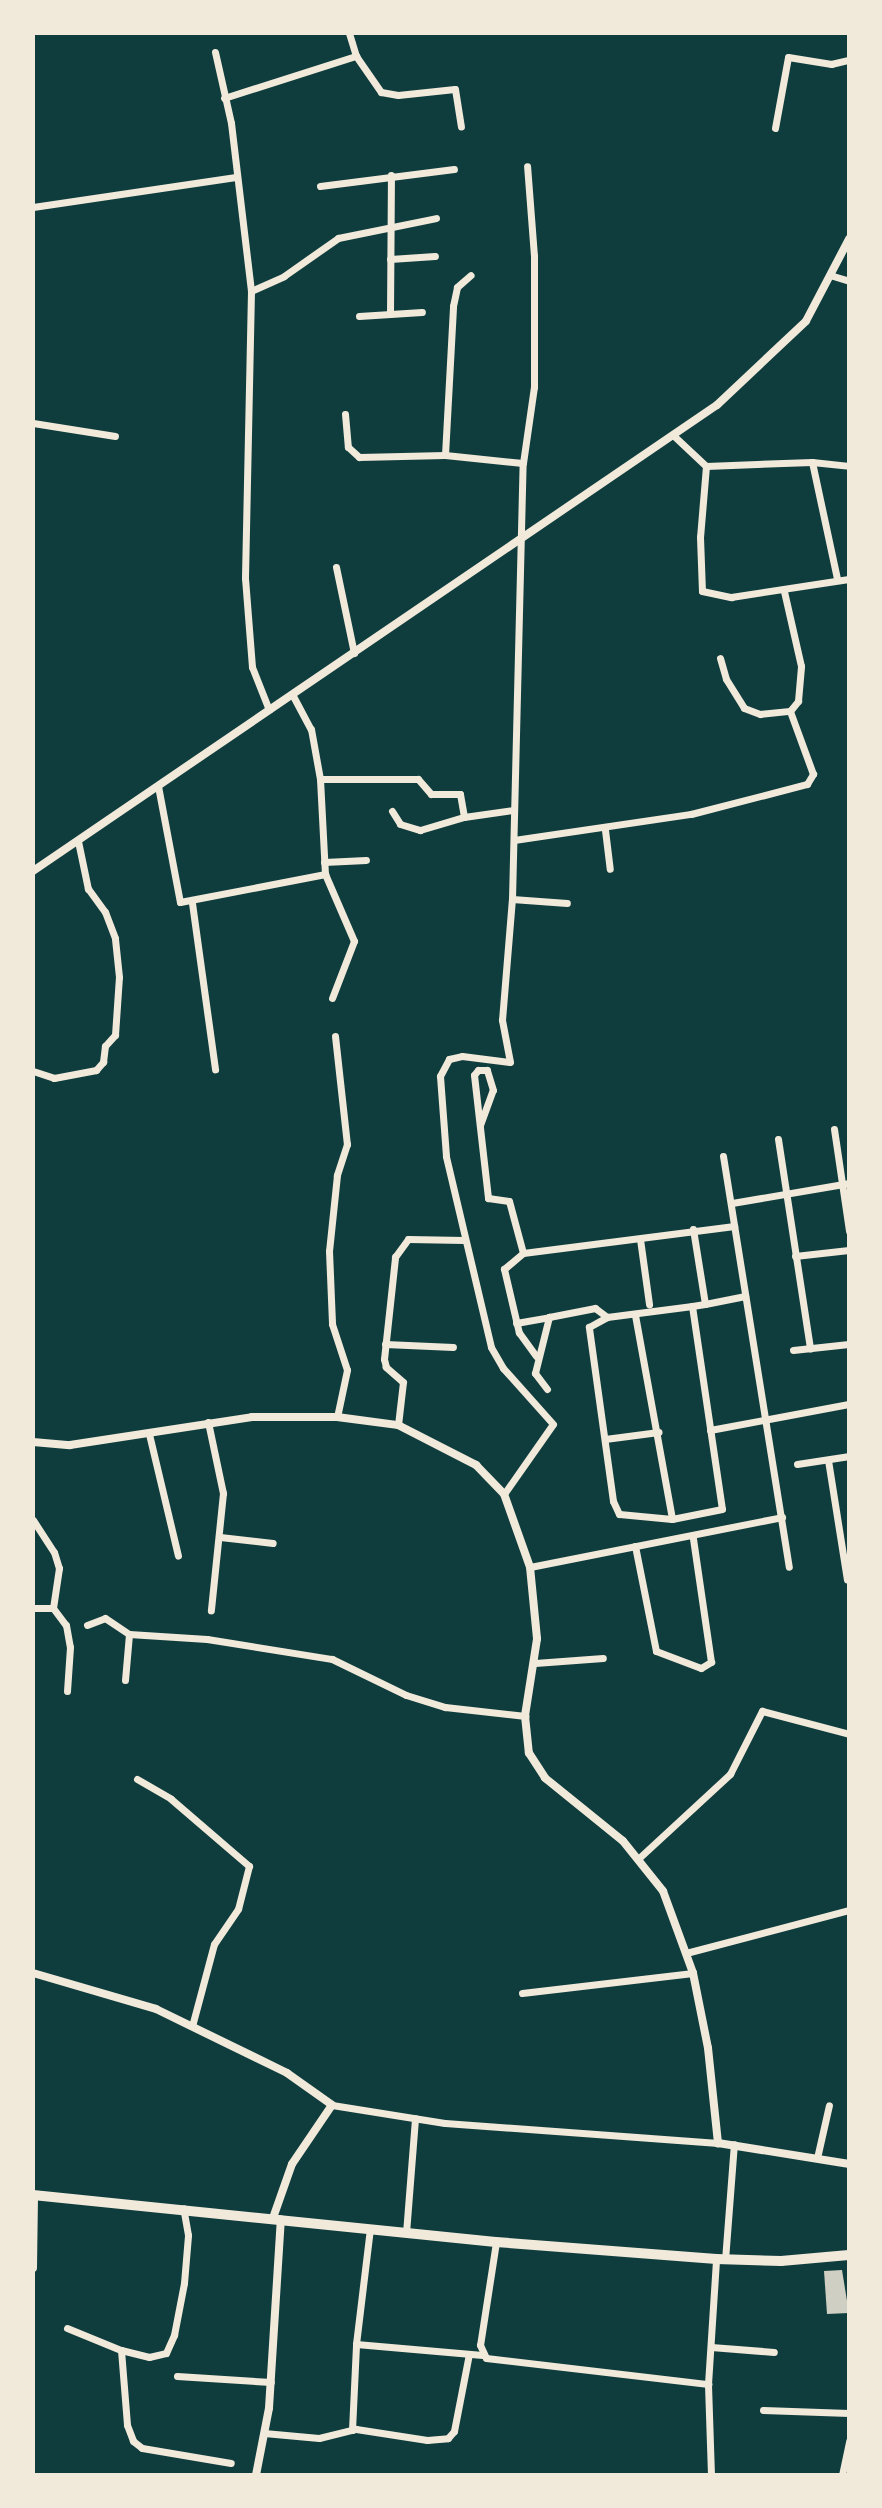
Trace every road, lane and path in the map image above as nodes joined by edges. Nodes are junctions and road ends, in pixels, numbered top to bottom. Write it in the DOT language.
graph roads {
  1 [pos="349,33"];
  2 [pos="215,51"];
  3 [pos="356,56"];
  4 [pos="849,60"];
  5 [pos="224,98"];
  6 [pos="461,127"];
  7 [pos="775,128"];
  8 [pos="527,166"];
  9 [pos="454,169"];
  10 [pos="391,175"];
  11 [pos="236,177"];
  12 [pos="320,186"];
  13 [pos="33,207"];
  14 [pos="436,218"];
  15 [pos="389,227"];
  16 [pos="849,239"];
  17 [pos="435,256"];
  18 [pos="390,259"];
  19 [pos="471,275"];
  20 [pos="833,276"];
  21 [pos="849,281"];
  22 [pos="251,291"];
  23 [pos="422,312"];
  24 [pos="390,314"];
  25 [pos="359,316"];
  26 [pos="345,414"];
  27 [pos="33,423"];
  28 [pos="116,436"];
  29 [pos="674,436"];
  30 [pos="445,455"];
  31 [pos="812,462"];
  32 [pos="523,463"];
  33 [pos="706,466"];
  34 [pos="849,466"];
  35 [pos="521,540"];
  36 [pos="336,567"];
  37 [pos="837,579"];
  38 [pos="849,579"];
  39 [pos="784,591"];
  40 [pos="354,653"];
  41 [pos="720,658"];
  42 [pos="292,694"];
  43 [pos="269,710"];
  44 [pos="790,711"];
  45 [pos="320,779"];
  46 [pos="158,786"];
  47 [pos="513,810"];
  48 [pos="392,811"];
  49 [pos="464,817"];
  50 [pos="606,830"];
  51 [pos="514,840"];
  52 [pos="78,841"];
  53 [pos="366,860"];
  54 [pos="324,862"];
  55 [pos="610,870"];
  56 [pos="33,871"];
  57 [pos="325,874"];
  58 [pos="512,899"];
  59 [pos="192,904"];
  60 [pos="567,904"];
  61 [pos="332,998"];
  62 [pos="335,1036"];
  63 [pos="215,1069"];
  64 [pos="33,1071"];
  65 [pos="480,1125"];
  66 [pos="834,1129"];
  67 [pos="778,1139"];
  68 [pos="723,1156"];
  69 [pos="847,1183"];
  70 [pos="786,1193"];
  71 [pos="732,1203"];
  72 [pos="734,1226"];
  73 [pos="693,1229"];
  74 [pos="849,1231"];
  75 [pos="640,1239"];
  76 [pos="464,1240"];
  77 [pos="849,1250"];
  78 [pos="523,1253"];
  79 [pos="795,1256"];
  80 [pos="745,1296"];
  81 [pos="649,1304"];
  82 [pos="705,1304"];
  83 [pos="692,1306"];
  84 [pos="635,1315"];
  85 [pos="549,1317"];
  86 [pos="607,1317"];
  87 [pos="516,1324"];
  88 [pos="849,1344"];
  89 [pos="385,1345"];
  90 [pos="453,1348"];
  91 [pos="810,1349"];
  92 [pos="793,1350"];
  93 [pos="536,1356"];
  94 [pos="547,1389"];
  95 [pos="849,1404"];
  96 [pos="765,1416"];
  97 [pos="337,1417"];
  98 [pos="208,1422"];
  99 [pos="398,1425"];
  100 [pos="710,1430"];
  101 [pos="659,1432"];
  102 [pos="149,1434"];
  103 [pos="605,1438"];
  104 [pos="33,1442"];
  105 [pos="849,1456"];
  106 [pos="828,1460"];
  107 [pos="797,1464"];
  108 [pos="504,1494"];
  109 [pos="782,1517"];
  110 [pos="673,1519"];
  111 [pos="33,1520"];
  112 [pos="220,1537"];
  113 [pos="692,1538"];
  114 [pos="273,1543"];
  115 [pos="635,1546"];
  116 [pos="178,1556"];
  117 [pos="530,1567"];
  118 [pos="789,1567"];
  119 [pos="847,1580"];
  120 [pos="33,1608"];
  121 [pos="53,1608"];
  122 [pos="211,1610"];
  123 [pos="87,1625"];
  124 [pos="129,1634"];
  125 [pos="603,1658"];
  126 [pos="535,1663"];
  127 [pos="125,1680"];
  128 [pos="67,1691"];
  129 [pos="525,1716"];
  130 [pos="849,1734"];
  131 [pos="137,1779"];
  132 [pos="639,1858"];
  133 [pos="849,1910"];
  134 [pos="686,1953"];
  135 [pos="33,1973"];
  136 [pos="693,1973"];
  137 [pos="522,1993"];
  138 [pos="192,2026"];
  139 [pos="332,2105"];
  140 [pos="829,2105"];
  141 [pos="415,2118"];
  142 [pos="718,2143"];
  143 [pos="734,2144"];
  144 [pos="817,2158"];
  145 [pos="849,2164"];
  146 [pos="34,2195"];
  147 [pos="183,2208"];
  148 [pos="277,2219"];
  149 [pos="370,2229"];
  150 [pos="406,2232"];
  151 [pos="496,2242"];
  152 [pos="849,2256"];
  153 [pos="720,2260"];
  154 [pos="33,2268"];
  155 [pos="67,2328"];
  156 [pos="356,2344"];
  157 [pos="711,2347"];
  158 [pos="121,2350"];
  159 [pos="774,2352"];
  160 [pos="469,2354"];
  161 [pos="483,2355"];
  162 [pos="177,2376"];
  163 [pos="271,2382"];
  164 [pos="708,2384"];
  165 [pos="763,2410"];
  166 [pos="849,2413"];
  167 [pos="352,2430"];
  168 [pos="264,2433"];
  169 [pos="849,2441"];
  170 [pos="231,2463"];
  171 [pos="256,2475"];
  172 [pos="711,2475"];
  173 [pos="842,2475"];
  1 -- 3 [label="street"];
  2 -- 5 [label="street"];
  3 -- 5 [label="street"];
  3 -- 6 [label="street"];
  4 -- 7 [label="street"];
  5 -- 11 [label="street"];
  8 -- 32 [label="street"];
  9 -- 10 [label="street"];
  10 -- 12 [label="street"];
  10 -- 15 [label="street"];
  11 -- 13 [label="street"];
  11 -- 22 [label="street"];
  14 -- 15 [label="street"];
  15 -- 18 [label="street"];
  15 -- 22 [label="street"];
  16 -- 20 [label="street"];
  17 -- 18 [label="street"];
  18 -- 24 [label="street"];
  19 -- 30 [label="street"];
  20 -- 21 [label="street"];
  20 -- 29 [label="street"];
  22 -- 43 [label="street"];
  23 -- 24 [label="street"];
  24 -- 25 [label="street"];
  26 -- 30 [label="street"];
  27 -- 28 [label="street"];
  29 -- 33 [label="street"];
  29 -- 35 [label="street"];
  30 -- 32 [label="street"];
  31 -- 33 [label="street"];
  31 -- 34 [label="street"];
  31 -- 37 [label="street"];
  32 -- 35 [label="street"];
  33 -- 39 [label="street"];
  35 -- 40 [label="street"];
  35 -- 47 [label="street"];
  36 -- 40 [label="street"];
  37 -- 38 [label="street"];
  37 -- 39 [label="street"];
  39 -- 44 [label="street"];
  40 -- 42 [label="street"];
  41 -- 44 [label="street"];
  42 -- 43 [label="street"];
  42 -- 45 [label="street"];
  43 -- 46 [label="street"];
  44 -- 50 [label="street"];
  45 -- 49 [label="street"];
  45 -- 54 [label="street"];
  46 -- 52 [label="street"];
  46 -- 59 [label="street"];
  47 -- 49 [label="street"];
  47 -- 51 [label="street"];
  48 -- 49 [label="street"];
  50 -- 51 [label="street"];
  50 -- 55 [label="street"];
  51 -- 58 [label="street"];
  52 -- 56 [label="street"];
  52 -- 64 [label="street"];
  53 -- 54 [label="street"];
  54 -- 57 [label="street"];
  57 -- 59 [label="street"];
  57 -- 61 [label="street"];
  58 -- 60 [label="street"];
  58 -- 76 [label="street"];
  59 -- 63 [label="street"];
  62 -- 97 [label="street"];
  65 -- 65 [label="street"];
  65 -- 78 [label="street"];
  66 -- 69 [label="street"];
  67 -- 70 [label="street"];
  68 -- 71 [label="street"];
  69 -- 70 [label="street"];
  69 -- 74 [label="street"];
  70 -- 71 [label="street"];
  70 -- 79 [label="street"];
  71 -- 72 [label="street"];
  72 -- 73 [label="street"];
  72 -- 80 [label="street"];
  73 -- 75 [label="street"];
  73 -- 82 [label="street"];
  75 -- 78 [label="street"];
  75 -- 81 [label="street"];
  76 -- 89 [label="street"];
  76 -- 108 [label="street"];
  77 -- 79 [label="street"];
  78 -- 87 [label="street"];
  79 -- 91 [label="street"];
  80 -- 82 [label="street"];
  80 -- 96 [label="street"];
  82 -- 83 [label="street"];
  83 -- 84 [label="street"];
  83 -- 100 [label="street"];
  84 -- 86 [label="street"];
  84 -- 101 [label="street"];
  85 -- 86 [label="street"];
  85 -- 87 [label="street"];
  85 -- 93 [label="street"];
  86 -- 103 [label="street"];
  87 -- 93 [label="street"];
  88 -- 91 [label="street"];
  89 -- 90 [label="street"];
  89 -- 99 [label="street"];
  91 -- 92 [label="street"];
  93 -- 94 [label="street"];
  95 -- 96 [label="street"];
  96 -- 100 [label="street"];
  96 -- 109 [label="street"];
  97 -- 98 [label="street"];
  97 -- 99 [label="street"];
  98 -- 102 [label="street"];
  98 -- 112 [label="street"];
  99 -- 108 [label="street"];
  100 -- 110 [label="street"];
  101 -- 103 [label="street"];
  101 -- 110 [label="street"];
  102 -- 104 [label="street"];
  102 -- 116 [label="street"];
  103 -- 110 [label="street"];
  105 -- 106 [label="street"];
  106 -- 107 [label="street"];
  106 -- 119 [label="street"];
  108 -- 117 [label="street"];
  109 -- 113 [label="street"];
  109 -- 118 [label="street"];
  111 -- 121 [label="street"];
  112 -- 114 [label="street"];
  112 -- 122 [label="street"];
  113 -- 115 [label="street"];
  113 -- 115 [label="street"];
  115 -- 117 [label="street"];
  117 -- 126 [label="street"];
  120 -- 121 [label="street"];
  121 -- 128 [label="street"];
  123 -- 124 [label="street"];
  124 -- 127 [label="street"];
  124 -- 129 [label="street"];
  125 -- 126 [label="street"];
  126 -- 129 [label="street"];
  129 -- 132 [label="street"];
  130 -- 132 [label="street"];
  131 -- 138 [label="street"];
  132 -- 134 [label="street"];
  133 -- 134 [label="street"];
  134 -- 136 [label="street"];
  135 -- 138 [label="street"];
  136 -- 137 [label="street"];
  136 -- 142 [label="street"];
  138 -- 139 [label="street"];
  139 -- 141 [label="street"];
  139 -- 148 [label="street"];
  140 -- 144 [label="street"];
  141 -- 142 [label="street"];
  141 -- 150 [label="street"];
  142 -- 143 [label="street"];
  143 -- 144 [label="street"];
  143 -- 153 [label="street"];
  144 -- 145 [label="street"];
  146 -- 147 [label="main road"];
  146 -- 154 [label="street"];
  147 -- 148 [label="main road"];
  147 -- 158 [label="street"];
  148 -- 149 [label="main road"];
  148 -- 163 [label="street"];
  149 -- 150 [label="main road"];
  149 -- 156 [label="street"];
  150 -- 151 [label="main road"];
  151 -- 153 [label="main road"];
  151 -- 161 [label="street"];
  152 -- 153 [label="main road"];
  153 -- 157 [label="street"];
  155 -- 158 [label="street"];
  156 -- 160 [label="street"];
  156 -- 167 [label="street"];
  157 -- 159 [label="street"];
  157 -- 164 [label="street"];
  158 -- 170 [label="street"];
  160 -- 161 [label="street"];
  160 -- 167 [label="street"];
  161 -- 164 [label="street"];
  162 -- 163 [label="street"];
  163 -- 168 [label="street"];
  164 -- 172 [label="street"];
  165 -- 166 [label="street"];
  167 -- 168 [label="street"];
  168 -- 171 [label="street"];
  169 -- 173 [label="street"];
}
